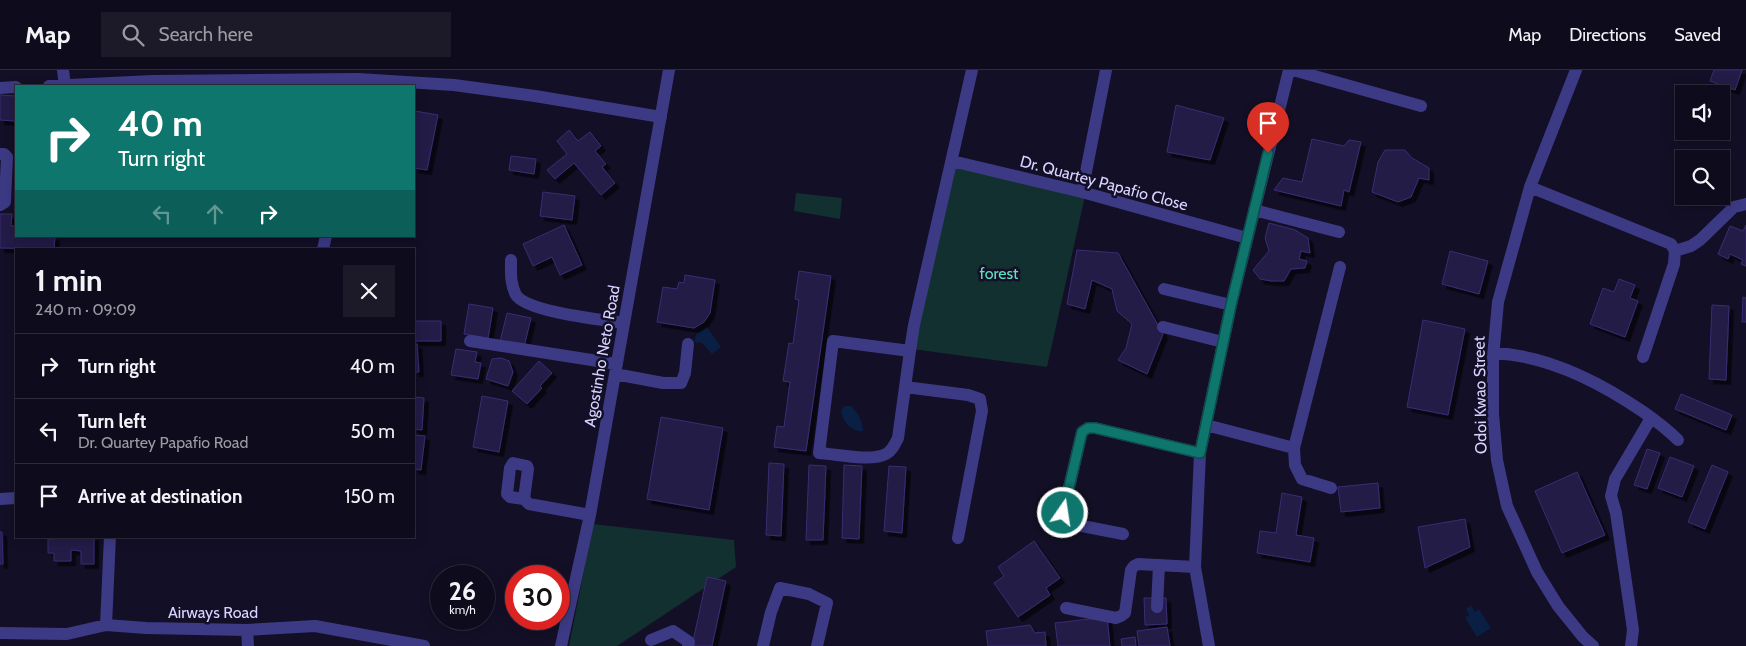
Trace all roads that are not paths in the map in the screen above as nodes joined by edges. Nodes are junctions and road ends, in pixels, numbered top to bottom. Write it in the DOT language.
graph roads {
  1 [pos="63,70"];
  2 [pos="669,70"];
  3 [pos="972,70"];
  4 [pos="1106,70"];
  5 [pos="1289,70"];
  6 [pos="1293,70"];
  7 [pos="1576,70"];
  8 [pos="357,82"];
  9 [pos="65,85"];
  10 [pos="82,85"];
  11 [pos="0,88"];
  12 [pos="15,88"];
  13 [pos="1421,106"];
  14 [pos="661,117"];
  15 [pos="0,154"];
  16 [pos="952,161"];
  17 [pos="1530,187"];
  18 [pos="1082,192"];
  19 [pos="1746,204"];
  20 [pos="0,205"];
  21 [pos="1254,210"];
  22 [pos="1339,232"];
  23 [pos="1247,238"];
  24 [pos="1675,251"];
  25 [pos="511,260"];
  26 [pos="1340,268"];
  27 [pos="1164,288"];
  28 [pos="1231,305"];
  29 [pos="624,323"];
  30 [pos="1163,327"];
  31 [pos="470,341"];
  32 [pos="1223,342"];
  33 [pos="688,344"];
  34 [pos="910,351"];
  35 [pos="1493,353"];
  36 [pos="1643,357"];
  37 [pos="616,369"];
  38 [pos="905,387"];
  39 [pos="1651,418"];
  40 [pos="1206,425"];
  41 [pos="1678,440"];
  42 [pos="1294,448"];
  43 [pos="1200,453"];
  44 [pos="1331,488"];
  45 [pos="15,498"];
  46 [pos="0,499"];
  47 [pos="524,500"];
  48 [pos="590,515"];
  49 [pos="1123,534"];
  50 [pos="110,538"];
  51 [pos="958,538"];
  52 [pos="1159,565"];
  53 [pos="1195,567"];
  54 [pos="1066,608"];
  55 [pos="1157,608"];
  56 [pos="106,625"];
  57 [pos="247,630"];
  58 [pos="0,633"];
  59 [pos="67,640"];
  60 [pos="651,640"];
  61 [pos="248,646"];
  62 [pos="424,646"];
  63 [pos="561,646"];
  64 [pos="688,646"];
  65 [pos="763,646"];
  66 [pos="817,646"];
  67 [pos="1209,646"];
  68 [pos="1593,646"];
  69 [pos="1631,646"];
  1 -- 9 [label="street"];
  2 -- 14 [label="street, Agostinho Neto Road"];
  3 -- 16 [label="street"];
  4 -- 18 [label="street"];
  5 -- 21 [label="street"];
  6 -- 13 [label="street"];
  7 -- 17 [label="street, Odoi Kwao Street"];
  8 -- 10 [label="street"];
  8 -- 14 [label="street"];
  11 -- 12 [label="street"];
  14 -- 29 [label="street, Agostinho Neto Road"];
  15 -- 20 [label="street"];
  16 -- 18 [label="street, Dr. Quartey Papafio Close"];
  16 -- 34 [label="street"];
  17 -- 24 [label="street"];
  17 -- 35 [label="street, Odoi Kwao Street"];
  18 -- 23 [label="street, Dr. Quartey Papafio Close"];
  19 -- 24 [label="street"];
  21 -- 22 [label="street"];
  21 -- 23 [label="street"];
  23 -- 28 [label="street"];
  24 -- 36 [label="street"];
  25 -- 29 [label="street"];
  26 -- 42 [label="street"];
  27 -- 28 [label="street"];
  28 -- 32 [label="street"];
  29 -- 37 [label="street, Agostinho Neto Road"];
  30 -- 32 [label="street"];
  31 -- 37 [label="street"];
  32 -- 40 [label="street"];
  33 -- 37 [label="street"];
  34 -- 38 [label="street"];
  34 -- 38 [label="street"];
  35 -- 39 [label="street"];
  35 -- 68 [label="street, Odoi Kwao Street"];
  37 -- 48 [label="street, Agostinho Neto Road"];
  38 -- 51 [label="street"];
  39 -- 41 [label="street"];
  39 -- 69 [label="street"];
  40 -- 42 [label="street"];
  40 -- 43 [label="street"];
  42 -- 44 [label="street"];
  43 -- 49 [label="street"];
  43 -- 53 [label="street"];
  45 -- 46 [label="street"];
  47 -- 48 [label="street"];
  48 -- 63 [label="street, Agostinho Neto Road"];
  50 -- 56 [label="street"];
  52 -- 53 [label="street"];
  52 -- 54 [label="street"];
  52 -- 55 [label="street"];
  53 -- 67 [label="street"];
  56 -- 57 [label="street, Airways Road"];
  56 -- 59 [label="street, Airways Road"];
  57 -- 61 [label="street"];
  57 -- 62 [label="street, Airways Road"];
  58 -- 59 [label="street, Airways Road"];
  60 -- 64 [label="street"];
  65 -- 66 [label="street"];
}
